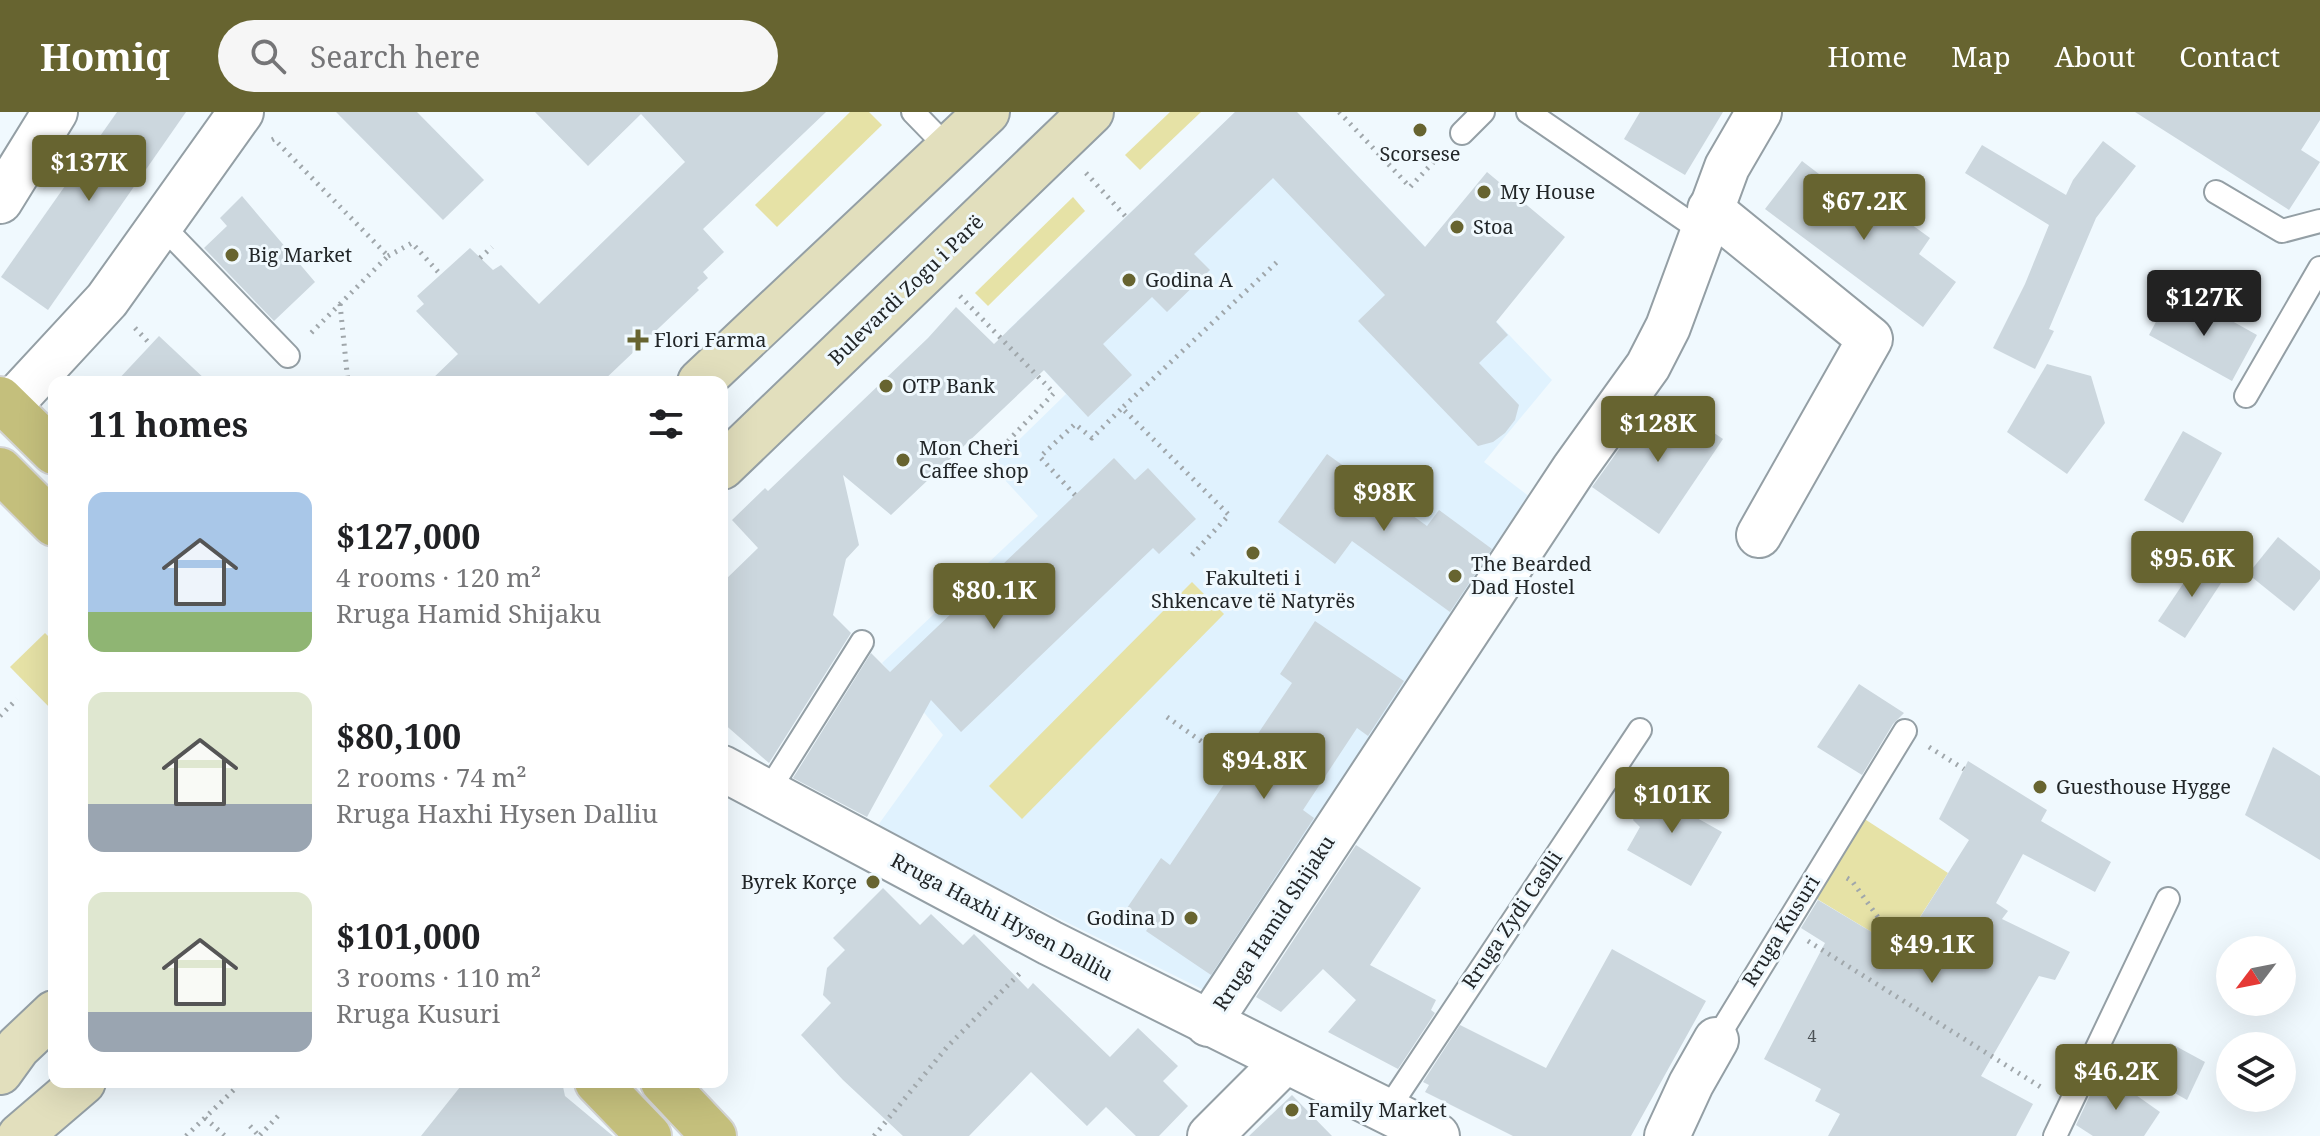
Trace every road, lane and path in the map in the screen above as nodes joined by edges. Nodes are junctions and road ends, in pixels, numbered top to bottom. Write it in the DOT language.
graph roads {
  1 [pos="241,112"];
  2 [pos="913,112"];
  3 [pos="987,112"];
  4 [pos="1091,112"];
  5 [pos="1339,112"];
  6 [pos="1483,112"];
  7 [pos="1528,112"];
  8 [pos="1759,112"];
  9 [pos="43,116"];
  10 [pos="1462,133"];
  11 [pos="949,149"];
  12 [pos="263,150"];
  13 [pos="1085,173"];
  14 [pos="2216,192"];
  15 [pos="0,201"];
  16 [pos="1126,217"];
  17 [pos="1706,220"];
  18 [pos="2320,221"];
  19 [pos="153,235"];
  20 [pos="492,247"];
  21 [pos="388,256"];
  22 [pos="480,258"];
  23 [pos="1277,262"];
  24 [pos="2320,268"];
  25 [pos="440,274"];
  26 [pos="960,296"];
  27 [pos="340,304"];
  28 [pos="288,356"];
  29 [pos="347,376"];
  30 [pos="706,376"];
  31 [pos="2246,396"];
  32 [pos="4,403"];
  33 [pos="1122,408"];
  34 [pos="1008,441"];
  35 [pos="48,446"];
  36 [pos="728,461"];
  37 [pos="0,470"];
  38 [pos="1075,495"];
  39 [pos="48,518"];
  40 [pos="1759,535"];
  41 [pos="1192,555"];
  42 [pos="862,642"];
  43 [pos="17,699"];
  44 [pos="0,716"];
  45 [pos="1167,717"];
  46 [pos="1640,730"];
  47 [pos="1905,731"];
  48 [pos="1236,766"];
  49 [pos="1964,769"];
  50 [pos="728,771"];
  51 [pos="767,793"];
  52 [pos="1822,865"];
  53 [pos="2168,899"];
  54 [pos="1784,926"];
  55 [pos="1905,941"];
  56 [pos="1050,943"];
  57 [pos="48,1019"];
  58 [pos="1208,1024"];
  59 [pos="1716,1040"];
  60 [pos="9,1060"];
  61 [pos="1285,1061"];
  62 [pos="236,1088"];
  63 [pos="603,1088"];
  64 [pos="669,1088"];
  65 [pos="73,1091"];
  66 [pos="2049,1092"];
  67 [pos="1386,1112"];
  68 [pos="279,1115"];
  69 [pos="205,1118"];
  70 [pos="250,1126"];
  71 [pos="20,1136"];
  72 [pos="186,1136"];
  73 [pos="225,1136"];
  74 [pos="260,1136"];
  75 [pos="649,1136"];
  76 [pos="714,1136"];
  77 [pos="874,1136"];
  78 [pos="1210,1136"];
  79 [pos="1437,1136"];
  80 [pos="1667,1136"];
  81 [pos="2055,1136"];
  1 -- 19 [label="street"];
  2 -- 11 [label="lane"];
  3 -- 11 [label="main road"];
  4 -- 36 [label="main road, Bulevardi Zogu i Parë"];
  5 -- 10 [label="path"];
  6 -- 10 [label="lane"];
  7 -- 17 [label="lane"];
  8 -- 17 [label="street, Rruga Hamid Shijaku"];
  9 -- 15 [label="street"];
  11 -- 30 [label="main road"];
  12 -- 21 [label="path"];
  13 -- 16 [label="path"];
  14 -- 18 [label="lane"];
  17 -- 40 [label="street"];
  17 -- 58 [label="street, Rruga Hamid Shijaku"];
  19 -- 28 [label="lane"];
  19 -- 32 [label="street"];
  20 -- 22 [label="path"];
  21 -- 25 [label="path"];
  21 -- 27 [label="path"];
  23 -- 33 [label="path"];
  24 -- 31 [label="lane"];
  26 -- 34 [label="path"];
  27 -- 28 [label="path"];
  27 -- 29 [label="path"];
  32 -- 35 [label="main road"];
  33 -- 38 [label="path"];
  33 -- 41 [label="path"];
  37 -- 39 [label="main road"];
  42 -- 51 [label="lane"];
  43 -- 44 [label="path"];
  45 -- 48 [label="path"];
  46 -- 67 [label="lane, Rruga Zydi Caslli"];
  47 -- 49 [label="path"];
  47 -- 52 [label="lane, Rruga Kusuri"];
  50 -- 51 [label="street, Rruga Haxhi Hysen Dalliu"];
  51 -- 56 [label="street, Rruga Haxhi Hysen Dalliu"];
  52 -- 54 [label="lane, Rruga Kusuri"];
  52 -- 55 [label="path"];
  53 -- 81 [label="lane"];
  54 -- 59 [label="lane, Rruga Kusuri"];
  54 -- 66 [label="path"];
  56 -- 58 [label="street, Rruga Haxhi Hysen Dalliu"];
  56 -- 77 [label="path"];
  57 -- 60 [label="main road"];
  58 -- 61 [label="street, Rruga Haxhi Hysen Dalliu"];
  59 -- 80 [label="street, Rruga Kusuri"];
  61 -- 67 [label="street, Rruga Haxhi Hysen Dalliu"];
  61 -- 78 [label="street"];
  62 -- 69 [label="path"];
  63 -- 75 [label="main road"];
  64 -- 76 [label="main road"];
  65 -- 71 [label="main road"];
  67 -- 79 [label="street, Rruga Haxhi Hysen Dalliu"];
  68 -- 74 [label="path"];
  69 -- 72 [label="path"];
  69 -- 73 [label="path"];
  70 -- 74 [label="path"];
}
